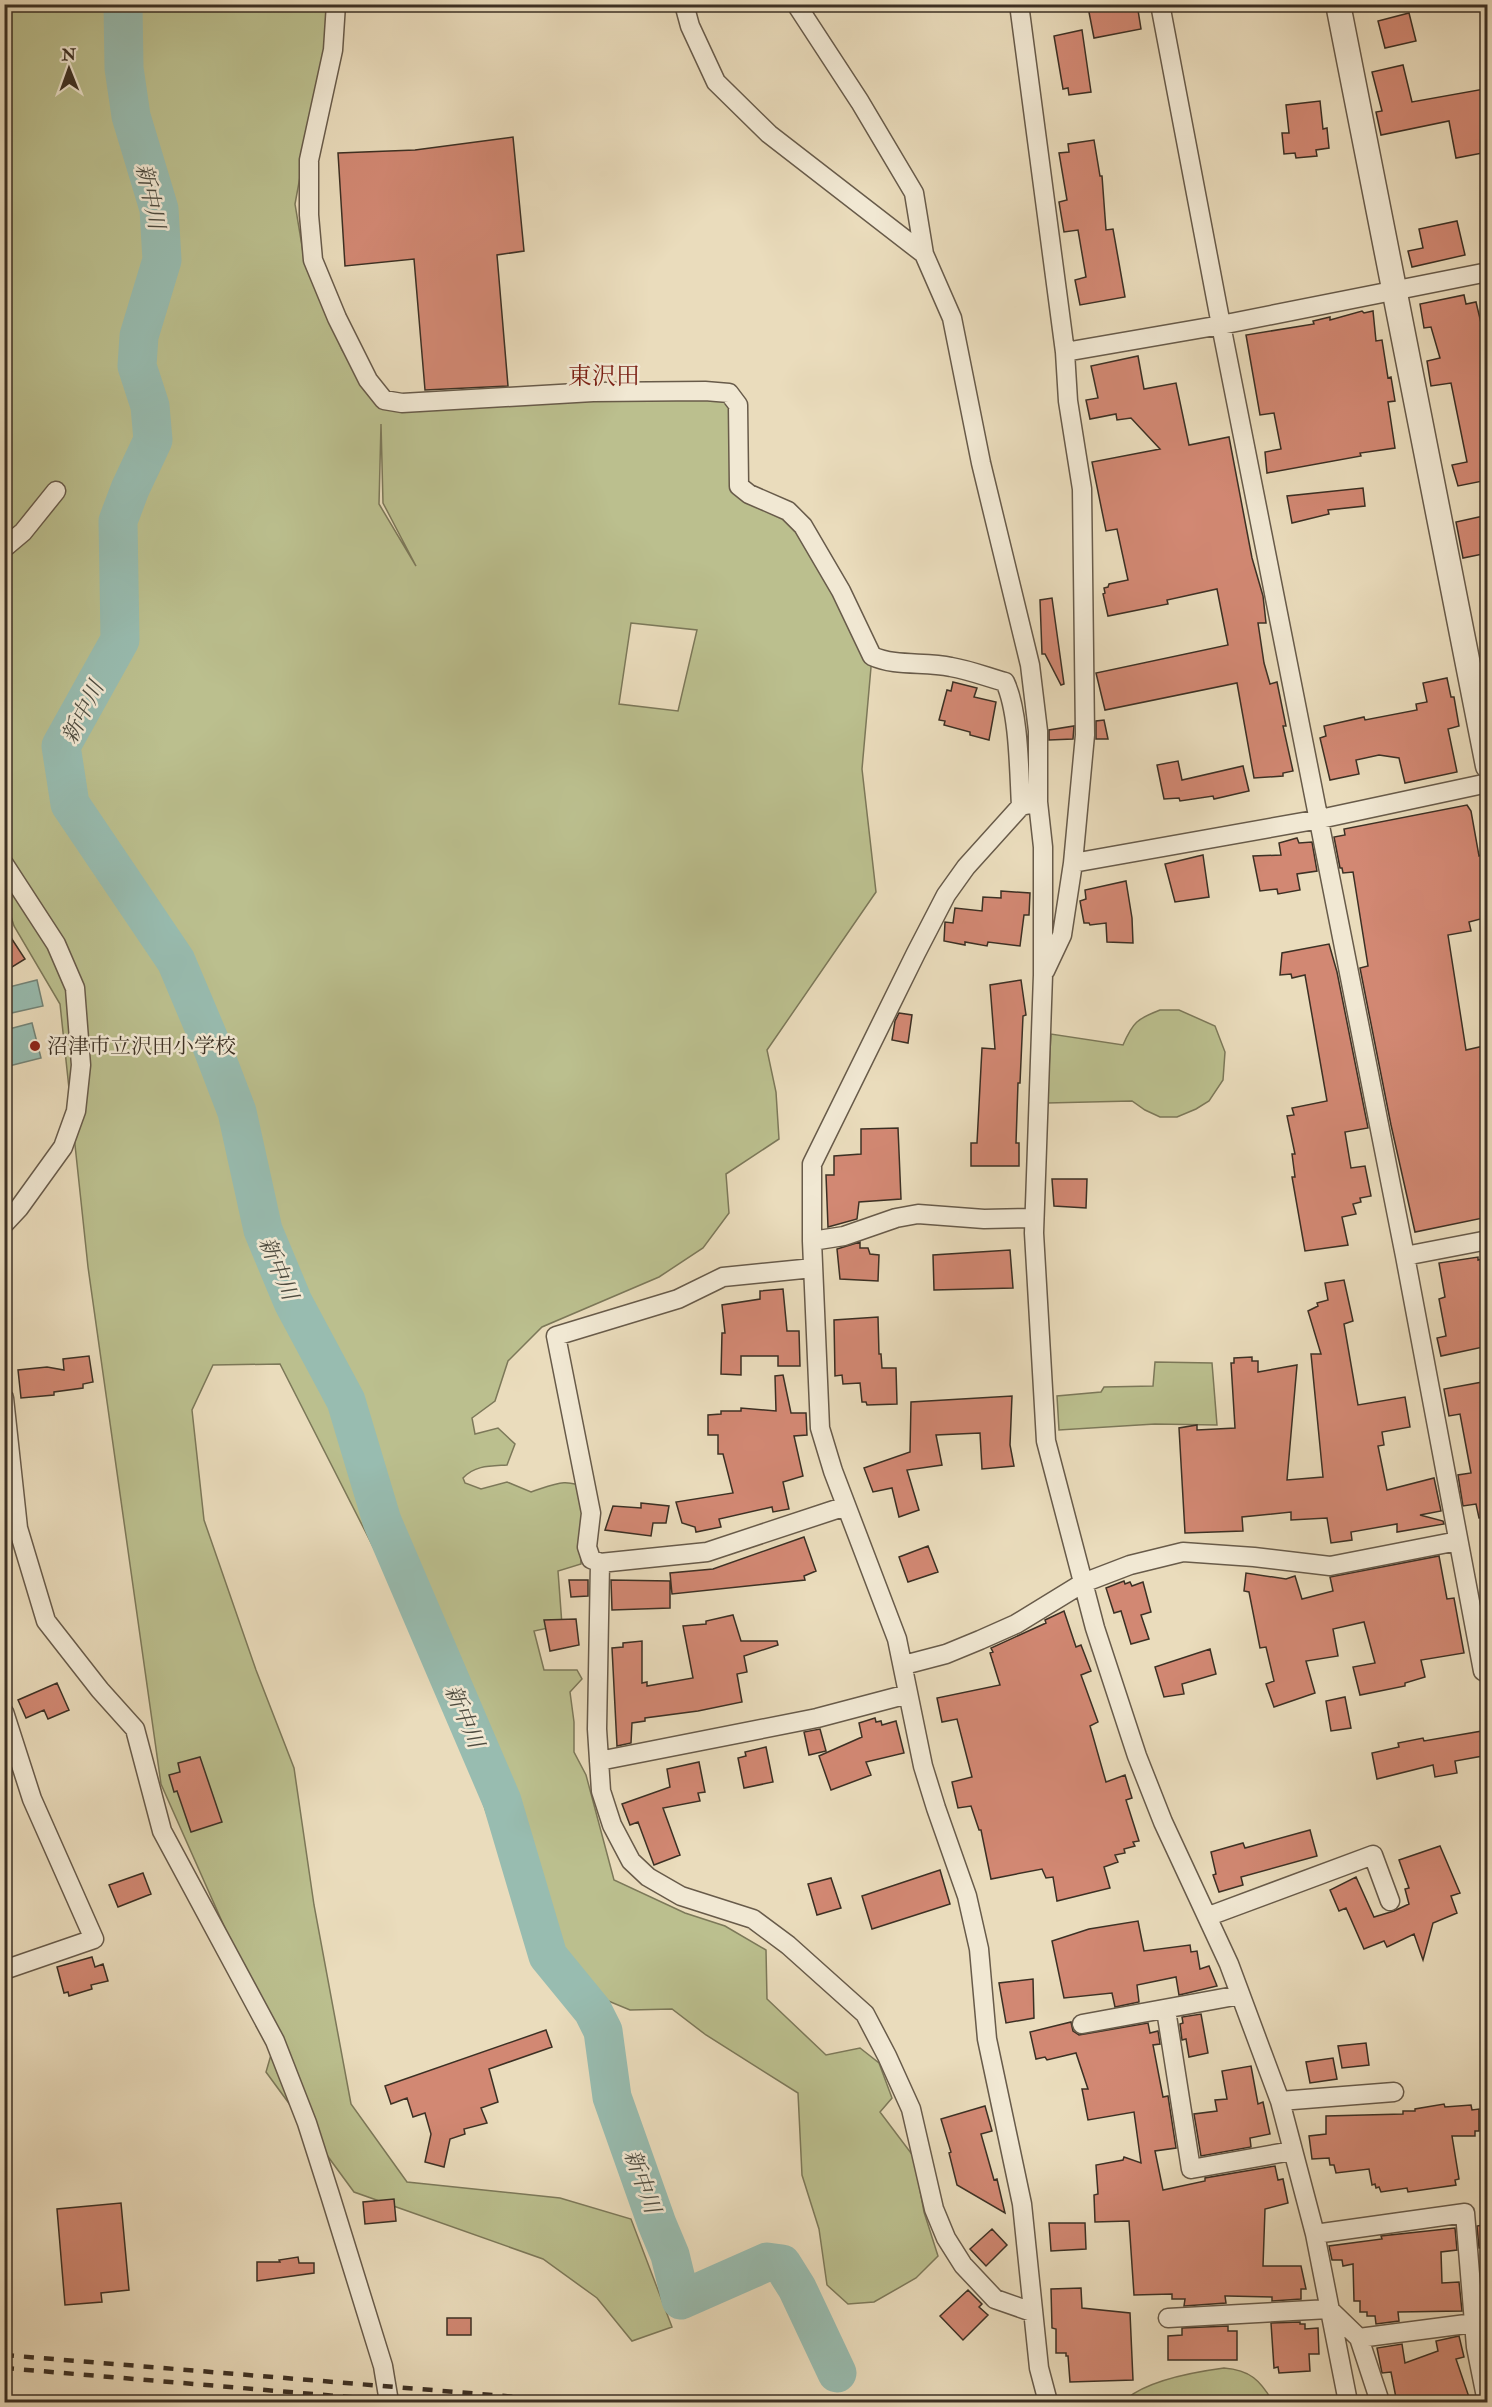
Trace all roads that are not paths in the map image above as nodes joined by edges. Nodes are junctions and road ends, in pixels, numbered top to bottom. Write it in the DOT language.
graph roads {
  1 [pos="336,4"];
  2 [pos="684,4"];
  3 [pos="796,4"];
  4 [pos="1019,4"];
  5 [pos="1160,4"];
  6 [pos="1338,4"];
  7 [pos="924,254"];
  8 [pos="1488,272"];
  9 [pos="1393,290"];
  10 [pos="1221,325"];
  11 [pos="1065,352"];
  12 [pos="57,490"];
  13 [pos="4,548"];
  14 [pos="1488,766"];
  15 [pos="1488,783"];
  16 [pos="1030,804"];
  17 [pos="1320,819"];
  18 [pos="1073,863"];
  19 [pos="4,864"];
  20 [pos="1043,975"];
  21 [pos="1034,1218"];
  22 [pos="4,1224"];
  23 [pos="1488,1240"];
  24 [pos="812,1241"];
  25 [pos="1405,1256"];
  26 [pos="813,1268"];
  27 [pos="4,1398"];
  28 [pos="846,1506"];
  29 [pos="11,1525"];
  30 [pos="1458,1541"];
  31 [pos="600,1563"];
  32 [pos="1083,1583"];
  33 [pos="904,1665"];
  34 [pos="1488,1674"];
  35 [pos="908,1694"];
  36 [pos="4,1712"];
  37 [pos="599,1761"];
  38 [pos="1390,1900"];
  39 [pos="1209,1916"];
  40 [pos="4,1970"];
  41 [pos="1240,1995"];
  42 [pos="1166,2010"];
  43 [pos="1082,2024"];
  44 [pos="1394,2091"];
  45 [pos="1280,2101"];
  46 [pos="1292,2151"];
  47 [pos="1315,2234"];
  48 [pos="1329,2309"];
  49 [pos="1032,2312"];
  50 [pos="1168,2318"];
  51 [pos="1474,2323"];
  52 [pos="1359,2338"];
  53 [pos="389,2403"];
  54 [pos="1048,2403"];
  55 [pos="1348,2403"];
  56 [pos="1380,2403"];
  57 [pos="1487,2403"];
  1 -- 16 [label="street"];
  2 -- 7 [label="street"];
  3 -- 7 [label="street"];
  4 -- 11 [label="street"];
  5 -- 10 [label="street"];
  6 -- 9 [label="street"];
  7 -- 16 [label="street"];
  8 -- 9 [label="street"];
  9 -- 10 [label="street"];
  9 -- 14 [label="street"];
  10 -- 11 [label="street"];
  10 -- 17 [label="street"];
  11 -- 18 [label="street"];
  12 -- 13 [label="street"];
  15 -- 17 [label="street"];
  16 -- 20 [label="street"];
  16 -- 24 [label="street"];
  17 -- 18 [label="street"];
  17 -- 25 [label="street"];
  18 -- 20 [label="street"];
  19 -- 22 [label="street"];
  20 -- 21 [label="street"];
  21 -- 24 [label="street"];
  21 -- 32 [label="street"];
  23 -- 25 [label="street"];
  24 -- 26 [label="street"];
  25 -- 30 [label="street"];
  26 -- 28 [label="street"];
  26 -- 31 [label="street"];
  27 -- 29 [label="street"];
  28 -- 31 [label="street"];
  28 -- 33 [label="street"];
  29 -- 53 [label="street"];
  30 -- 32 [label="street"];
  30 -- 34 [label="street"];
  31 -- 37 [label="street"];
  32 -- 33 [label="street"];
  32 -- 39 [label="street"];
  33 -- 35 [label="street"];
  35 -- 37 [label="street"];
  35 -- 49 [label="street"];
  36 -- 40 [label="street"];
  37 -- 49 [label="street"];
  38 -- 39 [label="street"];
  39 -- 41 [label="street"];
  41 -- 42 [label="street"];
  41 -- 45 [label="street"];
  42 -- 43 [label="street"];
  42 -- 46 [label="street"];
  44 -- 45 [label="street"];
  45 -- 46 [label="street"];
  46 -- 47 [label="street"];
  47 -- 48 [label="street"];
  47 -- 51 [label="street"];
  48 -- 50 [label="street"];
  48 -- 52 [label="street"];
  48 -- 55 [label="street"];
  49 -- 54 [label="street"];
  51 -- 52 [label="street"];
  51 -- 57 [label="street"];
  52 -- 56 [label="street"];
}
